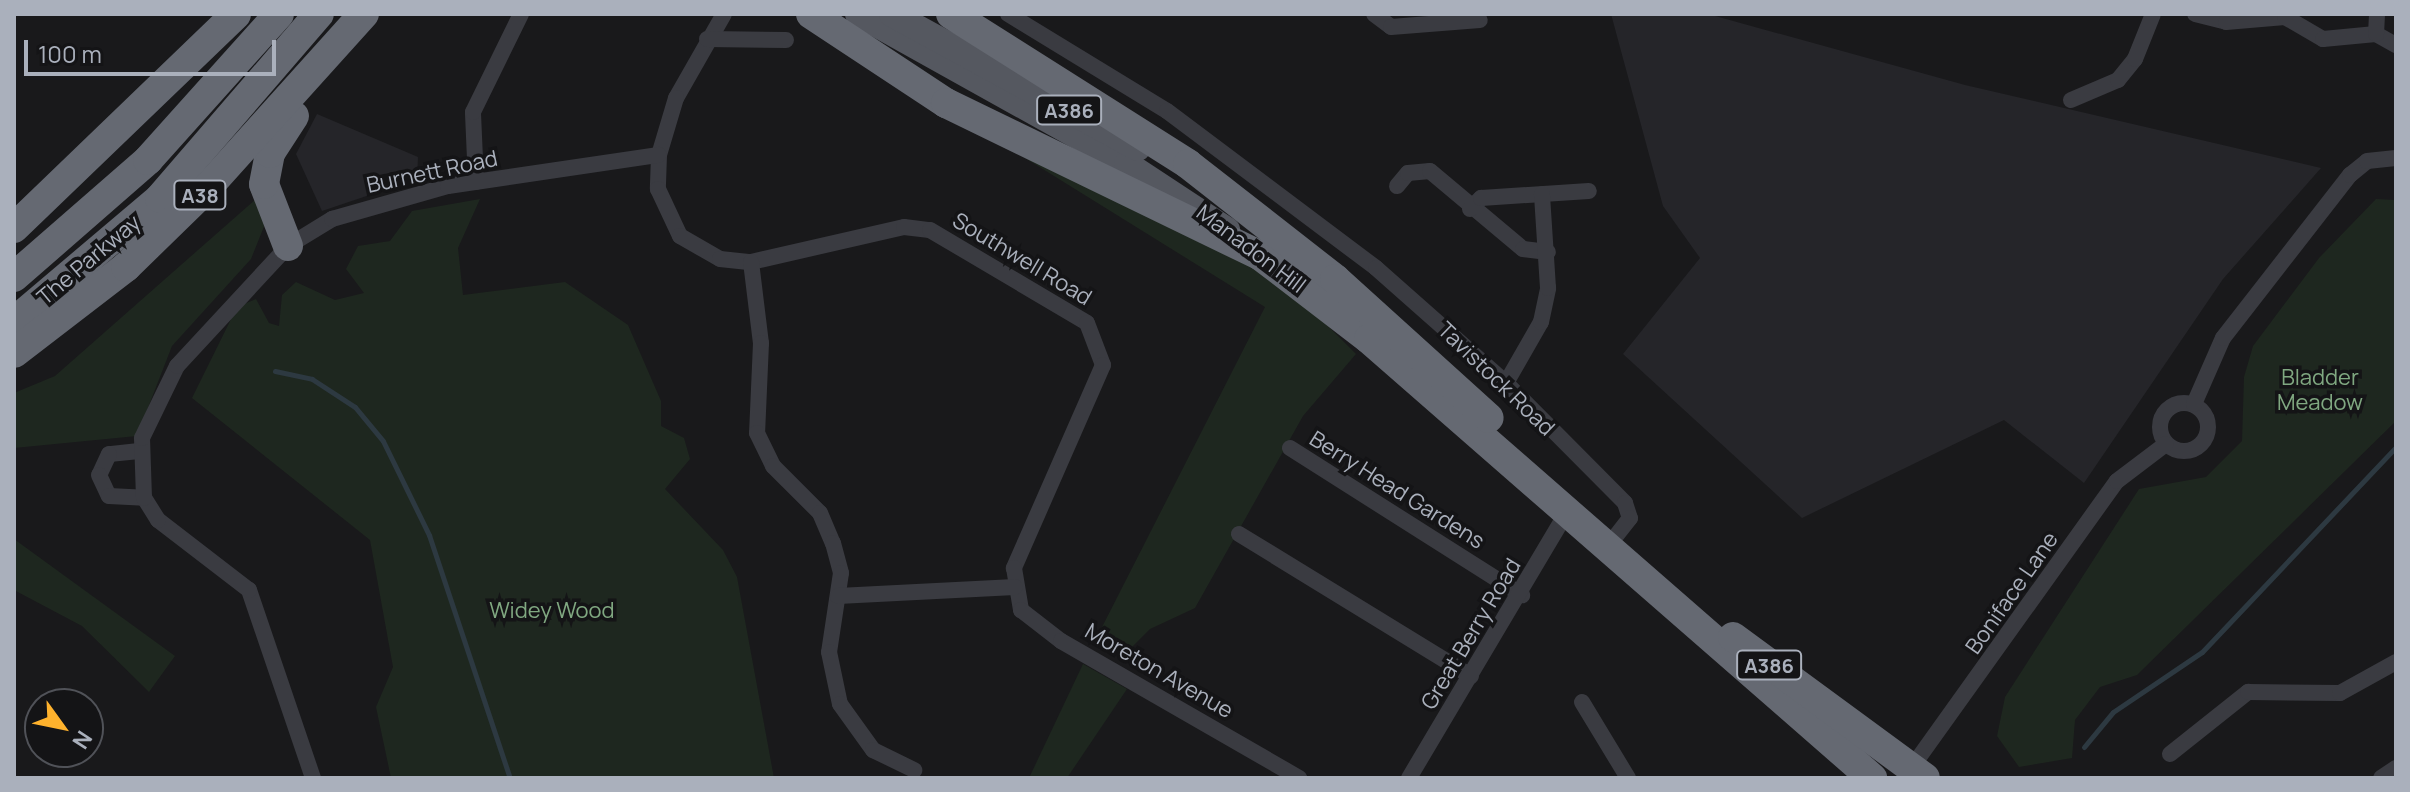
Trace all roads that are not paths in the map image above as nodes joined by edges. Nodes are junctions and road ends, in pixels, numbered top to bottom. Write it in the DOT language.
graph roads {
  1 [pos="236,14"];
  2 [pos="279,14"];
  3 [pos="319,14"];
  4 [pos="521,14"];
  5 [pos="724,14"];
  6 [pos="811,14"];
  7 [pos="858,14"];
  8 [pos="892,14"];
  9 [pos="951,14"];
  10 [pos="1008,14"];
  11 [pos="1374,14"];
  12 [pos="2153,14"];
  13 [pos="2195,14"];
  14 [pos="2377,14"];
  15 [pos="1480,20"];
  16 [pos="358,21"];
  17 [pos="2376,34"];
  18 [pos="707,39"];
  19 [pos="786,40"];
  20 [pos="2396,45"];
  21 [pos="2071,100"];
  22 [pos="659,155"];
  23 [pos="2396,158"];
  24 [pos="476,182"];
  25 [pos="1397,186"];
  26 [pos="1589,191"];
  27 [pos="1542,194"];
  28 [pos="1245,208"];
  29 [pos="1470,209"];
  30 [pos="14,228"];
  31 [pos="288,246"];
  32 [pos="1548,252"];
  33 [pos="1261,256"];
  34 [pos="751,262"];
  35 [pos="14,277"];
  36 [pos="14,322"];
  37 [pos="14,353"];
  38 [pos="1506,383"];
  39 [pos="2194,404"];
  40 [pos="2166,444"];
  41 [pos="1290,448"];
  42 [pos="139,451"];
  43 [pos="144,498"];
  44 [pos="1567,512"];
  45 [pos="1239,534"];
  46 [pos="1609,540"];
  47 [pos="1015,587"];
  48 [pos="1522,595"];
  49 [pos="838,596"];
  50 [pos="2396,662"];
  51 [pos="1471,676"];
  52 [pos="1582,702"];
  53 [pos="2170,754"];
  54 [pos="1850,766"];
  55 [pos="2396,768"];
  56 [pos="914,770"];
  57 [pos="1623,775"];
  58 [pos="1920,775"];
  59 [pos="313,778"];
  60 [pos="1299,778"];
  61 [pos="1409,778"];
  62 [pos="1872,778"];
  63 [pos="2381,778"];
  1 -- 30 [label="highway"];
  2 -- 35 [label="highway, The Parkway / A38"];
  3 -- 36 [label="highway, The Parkway / A38"];
  4 -- 24 [label="street"];
  5 -- 18 [label="street, Southwell Road"];
  6 -- 33 [label="highway"];
  7 -- 33 [label="main road, Manadon Hill / A386"];
  8 -- 28 [label="main road, Manadon Hill / A386"];
  9 -- 28 [label="highway"];
  10 -- 38 [label="street, Tavistock Road"];
  11 -- 15 [label="street"];
  12 -- 21 [label="street"];
  13 -- 17 [label="street"];
  14 -- 17 [label="street"];
  16 -- 31 [label="highway"];
  16 -- 37 [label="highway, A38"];
  17 -- 20 [label="street"];
  18 -- 19 [label="street"];
  18 -- 22 [label="street, Southwell Road"];
  22 -- 24 [label="street, Burnett Road"];
  22 -- 34 [label="street, Southwell Road"];
  23 -- 39 [label="street"];
  24 -- 31 [label="street, Burnett Road"];
  25 -- 29 [label="street"];
  26 -- 27 [label="street"];
  27 -- 29 [label="street"];
  27 -- 32 [label="street"];
  28 -- 46 [label="highway, Manadon Hill / A386"];
  29 -- 32 [label="street"];
  31 -- 42 [label="street, Burnett Road"];
  32 -- 38 [label="street"];
  33 -- 44 [label="highway, Manadon Hill / A386"];
  34 -- 47 [label="street, Southwell Road"];
  34 -- 49 [label="street"];
  38 -- 46 [label="street, Tavistock Road"];
  39 -- 40 [label="street"];
  39 -- 40 [label="street"];
  40 -- 58 [label="street, Boniface Lane"];
  41 -- 48 [label="street, Berry Head Gardens"];
  42 -- 43 [label="street"];
  42 -- 43 [label="street"];
  43 -- 59 [label="street"];
  44 -- 46 [label="highway, Manadon Hill / A386"];
  44 -- 48 [label="street, Great Berry Road"];
  45 -- 51 [label="street"];
  46 -- 54 [label="highway, A386"];
  46 -- 58 [label="highway, A386"];
  47 -- 49 [label="street"];
  47 -- 60 [label="street, Moreton Avenue"];
  48 -- 51 [label="street, Great Berry Road"];
  49 -- 56 [label="street"];
  50 -- 53 [label="street"];
  51 -- 61 [label="street, Great Berry Road"];
  52 -- 57 [label="street"];
  54 -- 62 [label="highway, A386"];
  55 -- 63 [label="street"];
}
